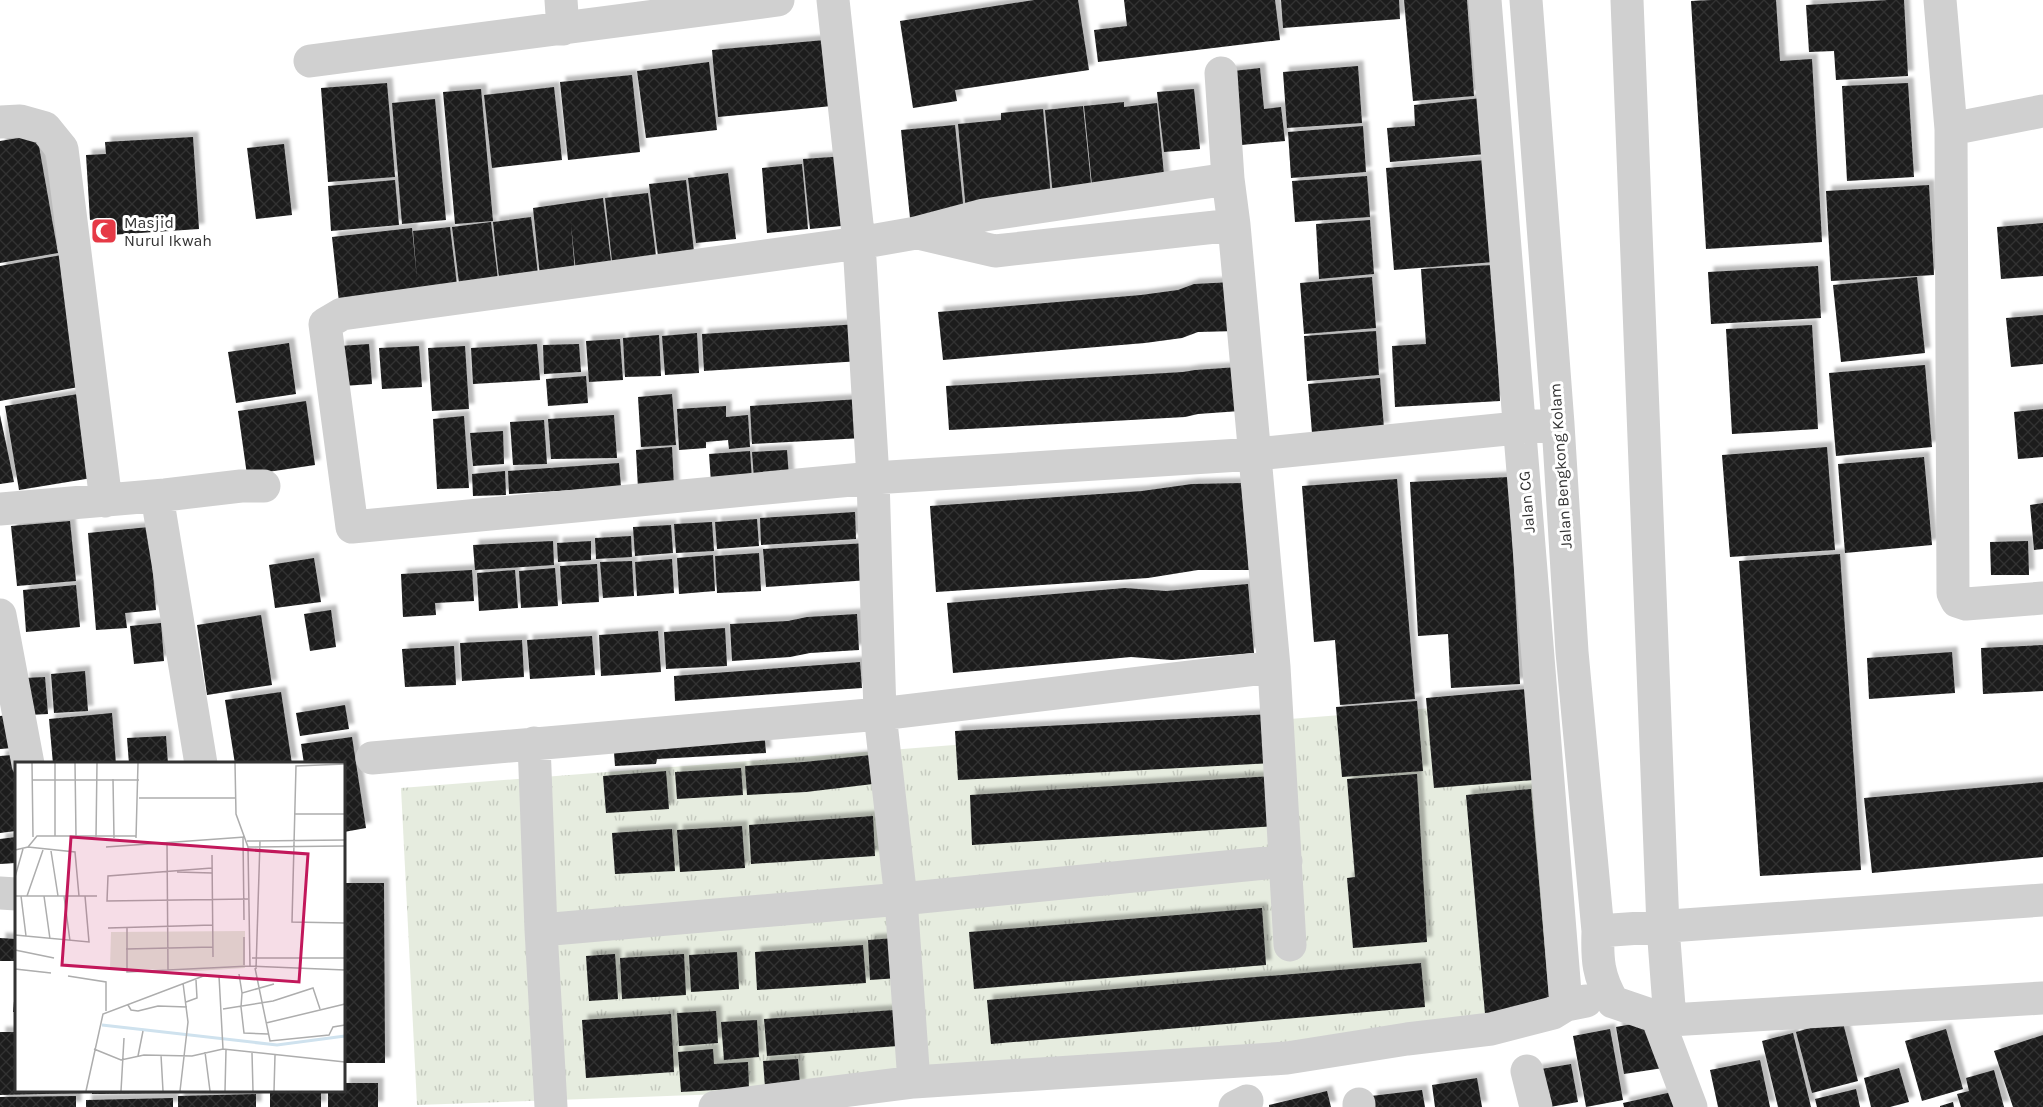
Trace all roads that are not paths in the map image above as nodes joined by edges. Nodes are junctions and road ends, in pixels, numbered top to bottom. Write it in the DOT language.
graph roads {
  1 [pos="778,0"];
  2 [pos="832,0"];
  3 [pos="1485,0"];
  4 [pos="1526,0"];
  5 [pos="1627,0"];
  6 [pos="1940,0"];
  7 [pos="562,14"];
  8 [pos="310,61"];
  9 [pos="1221,73"];
  10 [pos="2043,111"];
  11 [pos="0,122"];
  12 [pos="1951,129"];
  13 [pos="1228,179"];
  14 [pos="1234,225"];
  15 [pos="916,233"];
  16 [pos="859,243"];
  17 [pos="1558,424"];
  18 [pos="1520,428"];
  19 [pos="1256,454"];
  20 [pos="873,478"];
  21 [pos="264,486"];
  22 [pos="157,496"];
  23 [pos="106,501"];
  24 [pos="0,509"];
  25 [pos="2043,598"];
  26 [pos="0,615"];
  27 [pos="1274,667"];
  28 [pos="880,714"];
  29 [pos="534,743"];
  30 [pos="372,758"];
  31 [pos="28,762"];
  32 [pos="201,762"];
  33 [pos="1286,861"];
  34 [pos="0,893"];
  35 [pos="15,894"];
  36 [pos="902,899"];
  37 [pos="2043,900"];
  38 [pos="1663,927"];
  39 [pos="541,930"];
  40 [pos="1598,931"];
  41 [pos="1290,945"];
  42 [pos="2043,998"];
  43 [pos="1613,1002"];
  44 [pos="1566,1005"];
  45 [pos="1663,1018"];
  46 [pos="1527,1071"];
  47 [pos="914,1082"];
  48 [pos="551,1107"];
  49 [pos="715,1107"];
  50 [pos="1536,1107"];
  51 [pos="1690,1107"];
  1 -- 7 [label="street"];
  2 -- 16 [label="street"];
  3 -- 18 [label="street, Jalan CG"];
  4 -- 17 [label="street, Jalan Bengkong Kolam"];
  5 -- 38 [label="street"];
  6 -- 12 [label="street"];
  7 -- 8 [label="street"];
  9 -- 13 [label="street"];
  10 -- 12 [label="street"];
  11 -- 23 [label="street"];
  12 -- 25 [label="street"];
  13 -- 14 [label="street"];
  13 -- 15 [label="street"];
  14 -- 15 [label="street"];
  14 -- 19 [label="street"];
  15 -- 16 [label="street"];
  16 -- 20 [label="street"];
  16 -- 20 [label="street"];
  17 -- 18 [label="street"];
  17 -- 40 [label="street, Jalan Bengkong Kolam"];
  18 -- 19 [label="street"];
  18 -- 44 [label="street, Jalan CG"];
  19 -- 20 [label="street"];
  19 -- 27 [label="street"];
  20 -- 28 [label="street"];
  21 -- 22 [label="street"];
  22 -- 23 [label="street"];
  22 -- 32 [label="street"];
  23 -- 24 [label="street"];
  26 -- 31 [label="street"];
  27 -- 28 [label="street"];
  27 -- 33 [label="street"];
  28 -- 29 [label="street"];
  28 -- 36 [label="street"];
  29 -- 30 [label="street"];
  29 -- 39 [label="street"];
  33 -- 36 [label="street"];
  33 -- 41 [label="street"];
  34 -- 35 [label="street"];
  36 -- 39 [label="street"];
  36 -- 47 [label="street"];
  37 -- 38 [label="street"];
  38 -- 40 [label="street"];
  38 -- 45 [label="street"];
  39 -- 48 [label="street"];
  40 -- 43 [label="street, Jalan Bengkong Kolam"];
  42 -- 45 [label="street"];
  43 -- 44 [label="street"];
  43 -- 45 [label="street"];
  44 -- 47 [label="street"];
  45 -- 51 [label="street"];
  46 -- 50 [label="street"];
  47 -- 49 [label="street"];
}
